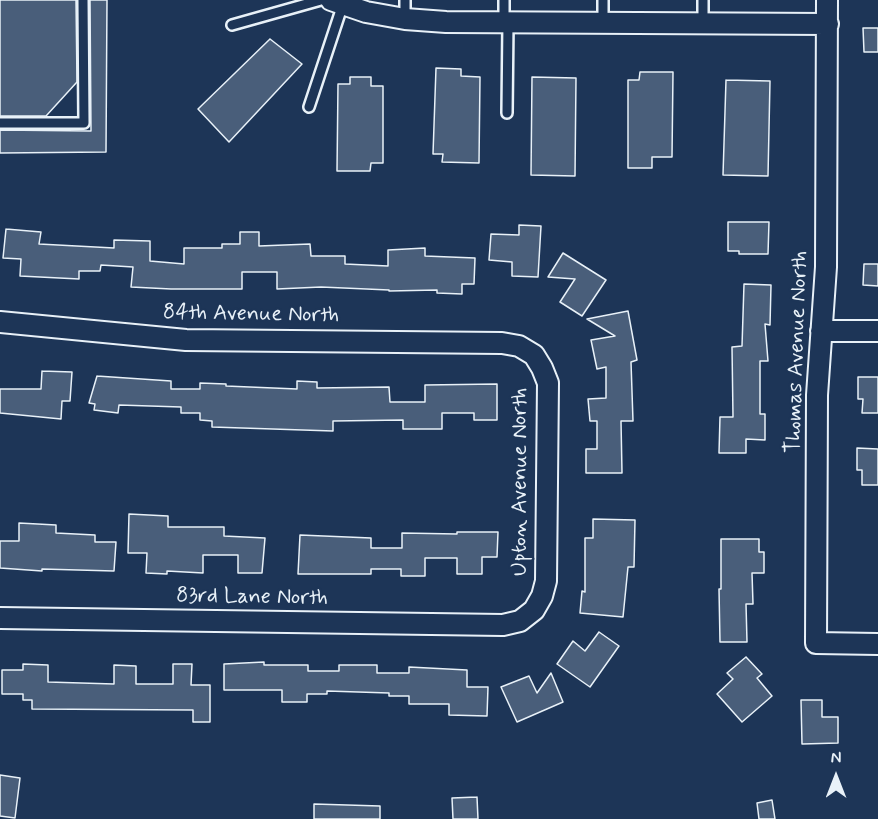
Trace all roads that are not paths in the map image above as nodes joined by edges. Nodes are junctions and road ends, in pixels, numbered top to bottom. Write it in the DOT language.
graph roads {
  1 [pos="83,0"];
  2 [pos="321,0"];
  3 [pos="504,0"];
  4 [pos="603,0"];
  5 [pos="703,0"];
  6 [pos="827,0"];
  7 [pos="337,2"];
  8 [pos="405,9"];
  9 [pos="506,23"];
  10 [pos="603,23"];
  11 [pos="703,23"];
  12 [pos="828,24"];
  13 [pos="232,25"];
  14 [pos="309,107"];
  15 [pos="507,113"];
  16 [pos="0,123"];
  17 [pos="0,322"];
  18 [pos="821,331"];
  19 [pos="878,331"];
  20 [pos="502,343"];
  21 [pos="0,618"];
  22 [pos="503,625"];
  23 [pos="878,644"];
  1 -- 16 [label="lane"];
  2 -- 13 [label="lane"];
  3 -- 9 [label="lane"];
  4 -- 10 [label="lane"];
  5 -- 11 [label="lane"];
  6 -- 12 [label="street, Thomas Avenue North"];
  7 -- 8 [label="street"];
  7 -- 14 [label="lane"];
  8 -- 9 [label="street"];
  9 -- 10 [label="street"];
  9 -- 15 [label="lane"];
  10 -- 11 [label="street"];
  11 -- 12 [label="street"];
  12 -- 18 [label="street, Thomas Avenue North"];
  17 -- 20 [label="street, 84th Avenue North"];
  18 -- 19 [label="street"];
  18 -- 23 [label="street, Thomas Avenue North"];
  20 -- 22 [label="street, Upton Avenue North"];
  21 -- 22 [label="street, 83rd Lane North"];
}
